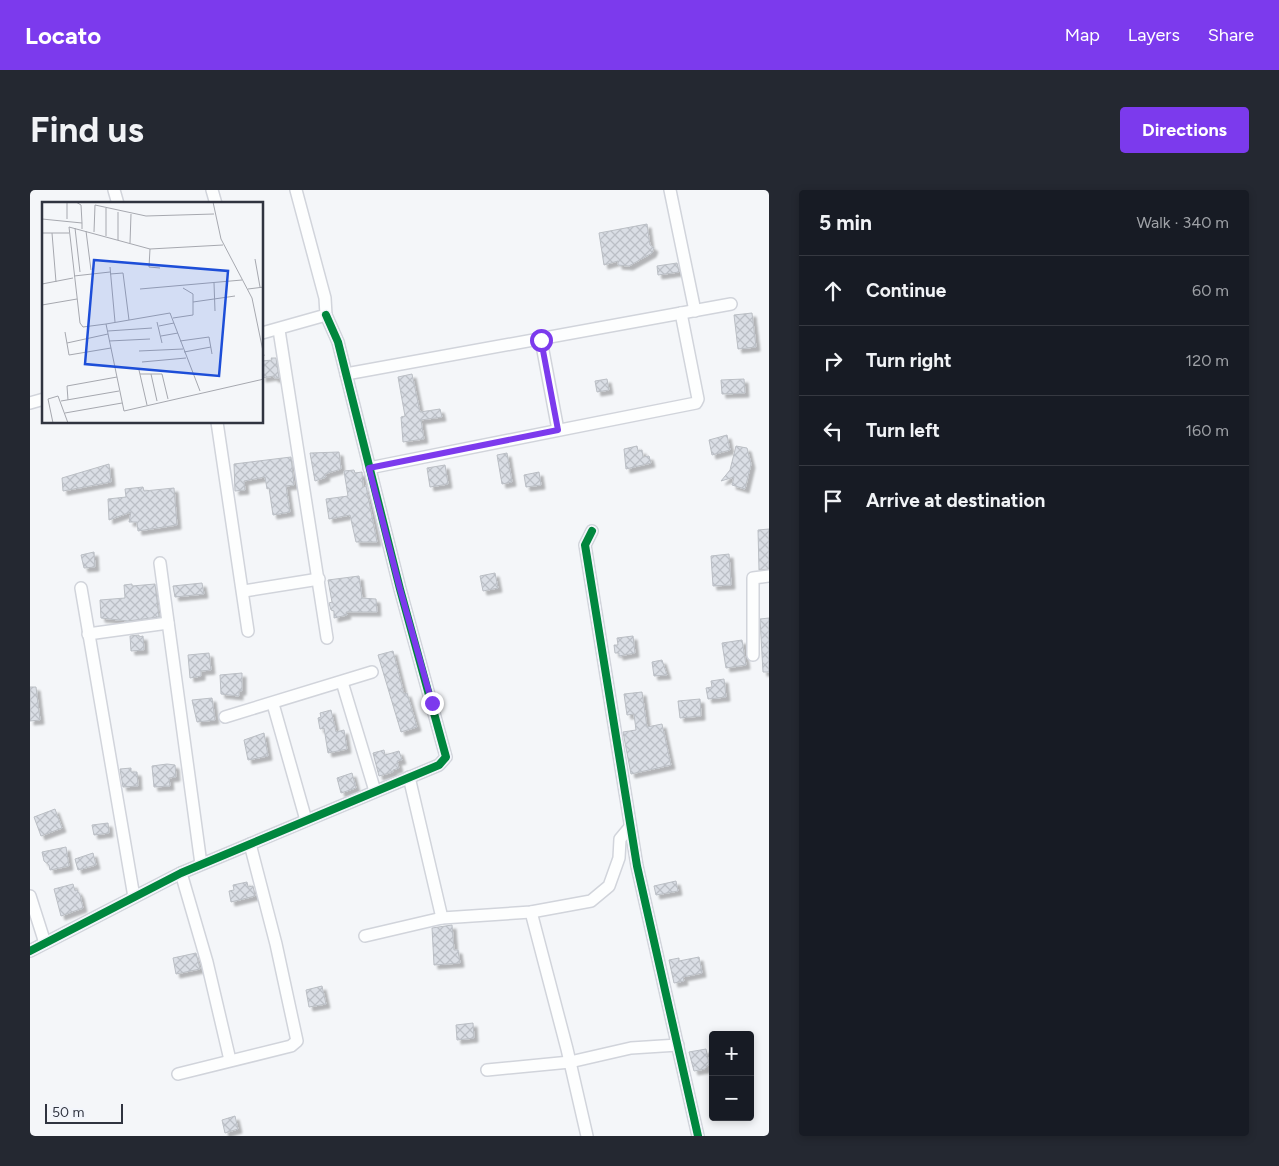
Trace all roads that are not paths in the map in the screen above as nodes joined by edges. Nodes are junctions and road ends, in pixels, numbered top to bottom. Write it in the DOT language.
graph roads {
  1 [pos="296,190"];
  2 [pos="670,190"];
  3 [pos="731,304"];
  4 [pos="695,311"];
  5 [pos="681,313"];
  6 [pos="326,315"];
  7 [pos="279,330"];
  8 [pos="264,333"];
  9 [pos="541,340"];
  10 [pos="346,374"];
  11 [pos="217,424"];
  12 [pos="558,430"];
  13 [pos="369,468"];
  14 [pos="592,531"];
  15 [pos="160,563"];
  16 [pos="769,576"];
  17 [pos="319,578"];
  18 [pos="81,588"];
  19 [pos="244,591"];
  20 [pos="168,623"];
  21 [pos="248,631"];
  22 [pos="88,634"];
  23 [pos="327,638"];
  24 [pos="753,655"];
  25 [pos="372,672"];
  26 [pos="342,682"];
  27 [pos="273,704"];
  28 [pos="226,717"];
  29 [pos="409,778"];
  30 [pos="375,791"];
  31 [pos="306,820"];
  32 [pos="630,826"];
  33 [pos="250,844"];
  34 [pos="201,864"];
  35 [pos="180,873"];
  36 [pos="30,896"];
  37 [pos="134,897"];
  38 [pos="531,912"];
  39 [pos="442,918"];
  40 [pos="365,936"];
  41 [pos="45,943"];
  42 [pos="30,951"];
  43 [pos="678,1044"];
  44 [pos="230,1060"];
  45 [pos="570,1062"];
  46 [pos="487,1070"];
  47 [pos="178,1074"];
  48 [pos="587,1136"];
  49 [pos="698,1136"];
  1 -- 6 [label="street"];
  2 -- 4 [label="street"];
  3 -- 4 [label="street"];
  4 -- 5 [label="street"];
  5 -- 9 [label="street"];
  5 -- 12 [label="street"];
  6 -- 7 [label="street"];
  6 -- 10 [label="street"];
  7 -- 8 [label="street"];
  7 -- 17 [label="street"];
  9 -- 10 [label="street"];
  9 -- 12 [label="street"];
  10 -- 13 [label="street"];
  11 -- 19 [label="street"];
  12 -- 13 [label="street"];
  13 -- 29 [label="street"];
  14 -- 32 [label="street"];
  15 -- 20 [label="street"];
  16 -- 24 [label="street"];
  17 -- 19 [label="street"];
  17 -- 23 [label="street"];
  18 -- 22 [label="street"];
  19 -- 21 [label="street"];
  20 -- 22 [label="street"];
  20 -- 34 [label="street"];
  22 -- 37 [label="street"];
  25 -- 26 [label="street"];
  26 -- 27 [label="street"];
  26 -- 30 [label="street"];
  27 -- 28 [label="street"];
  27 -- 31 [label="street"];
  29 -- 30 [label="street"];
  29 -- 39 [label="street"];
  30 -- 31 [label="street"];
  31 -- 33 [label="street"];
  32 -- 38 [label="street"];
  32 -- 43 [label="street"];
  33 -- 34 [label="street"];
  33 -- 44 [label="street"];
  34 -- 35 [label="street"];
  35 -- 37 [label="street"];
  35 -- 44 [label="street"];
  36 -- 41 [label="street"];
  37 -- 41 [label="street"];
  38 -- 39 [label="street"];
  38 -- 45 [label="street"];
  39 -- 40 [label="street"];
  41 -- 42 [label="street"];
  43 -- 45 [label="street"];
  43 -- 49 [label="street"];
  44 -- 47 [label="street"];
  45 -- 46 [label="street"];
  45 -- 48 [label="street"];
}
